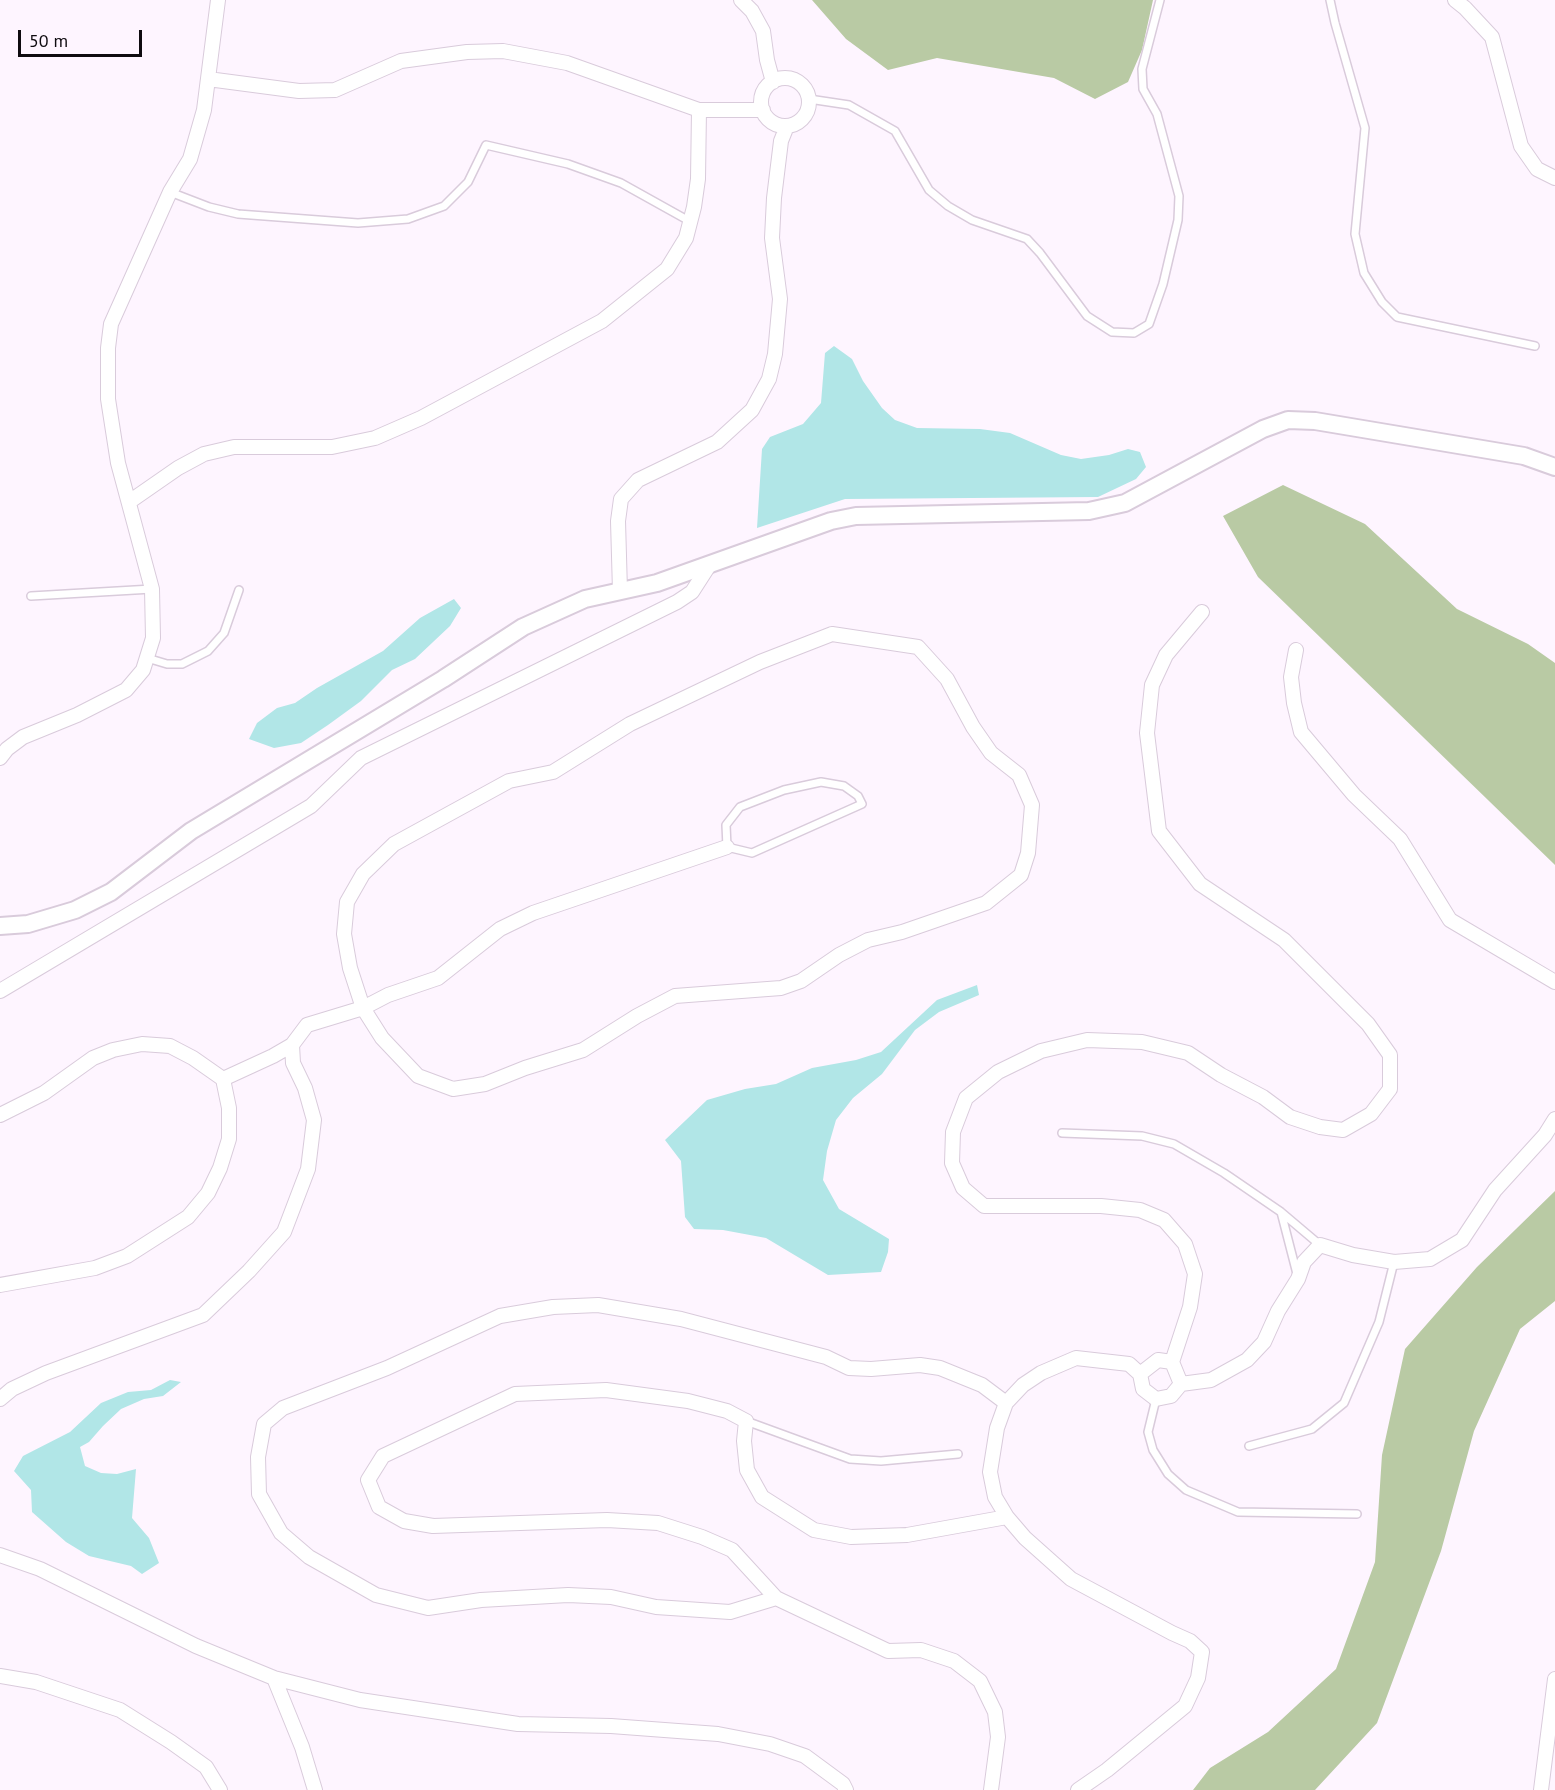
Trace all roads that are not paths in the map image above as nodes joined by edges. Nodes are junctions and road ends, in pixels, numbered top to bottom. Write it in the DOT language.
graph roads {
  1 [pos="218,0"];
  2 [pos="741,0"];
  3 [pos="1160,0"];
  4 [pos="1330,0"];
  5 [pos="1455,0"];
  6 [pos="208,79"];
  7 [pos="773,82"];
  8 [pos="809,99"];
  9 [pos="699,110"];
  10 [pos="763,110"];
  11 [pos="787,126"];
  12 [pos="1555,178"];
  13 [pos="170,192"];
  14 [pos="691,222"];
  15 [pos="1535,346"];
  16 [pos="1555,466"];
  17 [pos="129,502"];
  18 [pos="710,564"];
  19 [pos="152,589"];
  20 [pos="239,590"];
  21 [pos="620,591"];
  22 [pos="31,596"];
  23 [pos="1202,612"];
  24 [pos="1296,650"];
  25 [pos="147,658"];
  26 [pos="0,758"];
  27 [pos="728,847"];
  28 [pos="0,926"];
  29 [pos="1555,982"];
  30 [pos="0,991"];
  31 [pos="363,1008"];
  32 [pos="292,1045"];
  33 [pos="223,1079"];
  34 [pos="0,1115"];
  35 [pos="1555,1119"];
  36 [pos="1062,1133"];
  37 [pos="1281,1212"];
  38 [pos="1320,1245"];
  39 [pos="1394,1262"];
  40 [pos="1298,1279"];
  41 [pos="0,1285"];
  42 [pos="1172,1362"];
  43 [pos="1140,1374"];
  44 [pos="1181,1384"];
  45 [pos="0,1399"];
  46 [pos="1156,1400"];
  47 [pos="1006,1403"];
  48 [pos="746,1421"];
  49 [pos="1249,1446"];
  50 [pos="958,1454"];
  51 [pos="1357,1514"];
  52 [pos="1007,1518"];
  53 [pos="0,1555"];
  54 [pos="776,1598"];
  55 [pos="0,1676"];
  56 [pos="274,1678"];
  57 [pos="1555,1679"];
  58 [pos="220,1790"];
  59 [pos="315,1790"];
  60 [pos="846,1790"];
  61 [pos="991,1790"];
  62 [pos="1078,1790"];
  63 [pos="1541,1790"];
  1 -- 6 [label="street"];
  2 -- 7 [label="street"];
  3 -- 8 [label="lane"];
  4 -- 15 [label="lane"];
  5 -- 12 [label="street"];
  6 -- 9 [label="street"];
  6 -- 13 [label="street"];
  7 -- 8 [label="street"];
  7 -- 10 [label="street"];
  8 -- 11 [label="street"];
  9 -- 10 [label="street"];
  9 -- 14 [label="street"];
  10 -- 11 [label="street"];
  11 -- 21 [label="street"];
  13 -- 14 [label="lane"];
  13 -- 17 [label="street"];
  14 -- 17 [label="street"];
  16 -- 18 [label="street"];
  17 -- 19 [label="street"];
  18 -- 21 [label="street"];
  18 -- 30 [label="street"];
  19 -- 22 [label="lane"];
  19 -- 25 [label="street"];
  20 -- 25 [label="lane"];
  21 -- 28 [label="street"];
  23 -- 42 [label="street"];
  24 -- 29 [label="street"];
  25 -- 26 [label="street"];
  27 -- 27 [label="lane"];
  27 -- 31 [label="street"];
  31 -- 31 [label="street"];
  31 -- 32 [label="street"];
  32 -- 33 [label="street"];
  32 -- 45 [label="street"];
  33 -- 34 [label="street"];
  33 -- 41 [label="street"];
  35 -- 39 [label="street"];
  36 -- 37 [label="lane"];
  37 -- 38 [label="lane"];
  37 -- 40 [label="lane"];
  38 -- 39 [label="street"];
  38 -- 40 [label="street"];
  39 -- 49 [label="lane"];
  40 -- 44 [label="street"];
  42 -- 43 [label="street"];
  42 -- 44 [label="street"];
  43 -- 46 [label="street"];
  43 -- 47 [label="street"];
  44 -- 46 [label="street"];
  46 -- 51 [label="lane"];
  47 -- 52 [label="street"];
  47 -- 54 [label="street"];
  48 -- 50 [label="lane"];
  48 -- 52 [label="street"];
  48 -- 54 [label="street"];
  52 -- 62 [label="street"];
  53 -- 56 [label="street"];
  54 -- 61 [label="street"];
  55 -- 58 [label="street"];
  56 -- 59 [label="street"];
  56 -- 60 [label="street"];
  57 -- 63 [label="street"];
}
